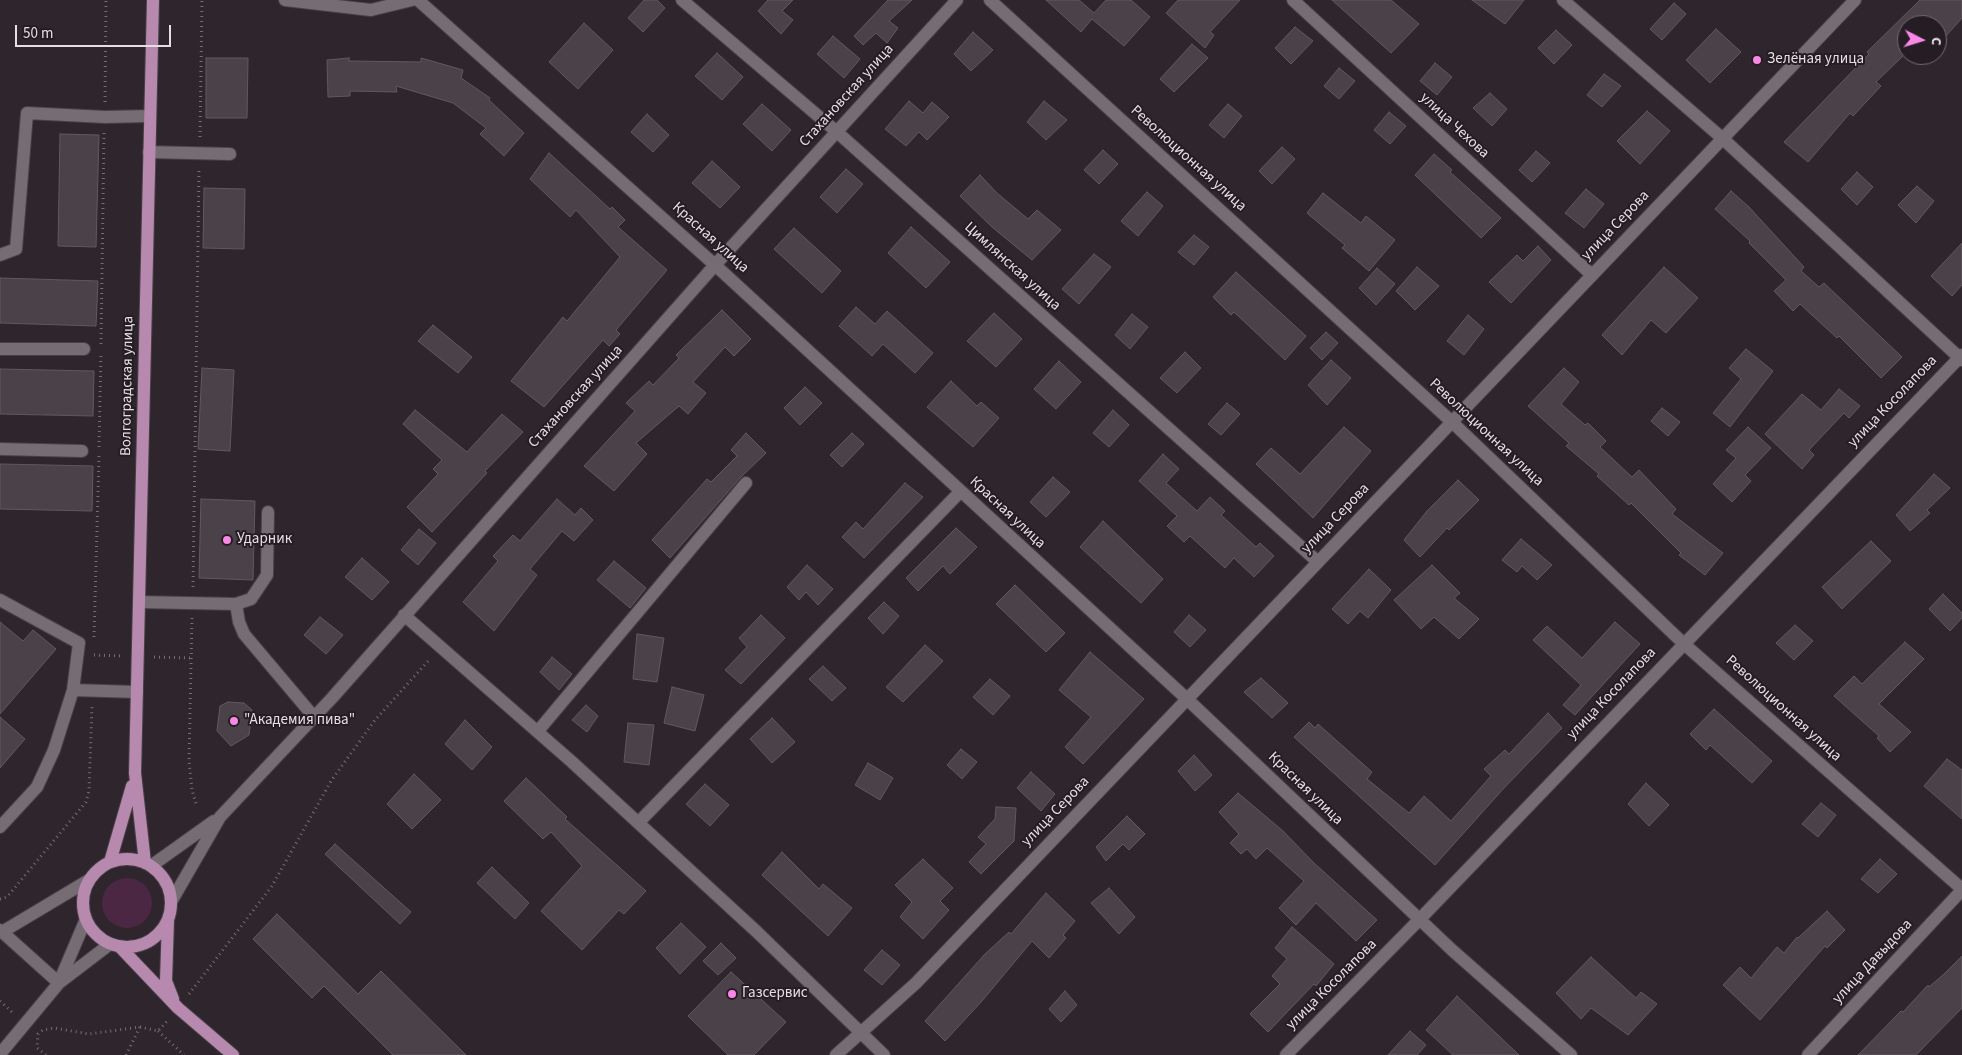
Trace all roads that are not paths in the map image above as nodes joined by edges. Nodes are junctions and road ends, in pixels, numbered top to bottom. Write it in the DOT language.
graph roads {
  1 [pos="152,0"];
  2 [pos="285,0"];
  3 [pos="412,0"];
  4 [pos="418,0"];
  5 [pos="682,0"];
  6 [pos="957,0"];
  7 [pos="990,0"];
  8 [pos="1293,0"];
  9 [pos="1563,0"];
  10 [pos="1846,3"];
  11 [pos="150,116"];
  12 [pos="837,132"];
  13 [pos="1722,138"];
  14 [pos="149,152"];
  15 [pos="230,154"];
  16 [pos="0,255"];
  17 [pos="715,265"];
  18 [pos="1592,275"];
  19 [pos="0,349"];
  20 [pos="84,349"];
  21 [pos="1961,357"];
  22 [pos="1452,422"];
  23 [pos="0,449"];
  24 [pos="82,451"];
  25 [pos="746,483"];
  26 [pos="960,492"];
  27 [pos="268,512"];
  28 [pos="1318,562"];
  29 [pos="0,600"];
  30 [pos="139,602"];
  31 [pos="236,604"];
  32 [pos="404,616"];
  33 [pos="1683,642"];
  34 [pos="73,690"];
  35 [pos="137,692"];
  36 [pos="1187,699"];
  37 [pos="314,717"];
  38 [pos="538,732"];
  39 [pos="134,773"];
  40 [pos="220,817"];
  41 [pos="638,823"];
  42 [pos="0,827"];
  43 [pos="110,862"];
  44 [pos="148,864"];
  45 [pos="89,880"];
  46 [pos="1962,890"];
  47 [pos="171,902"];
  48 [pos="168,918"];
  49 [pos="86,919"];
  50 [pos="1419,920"];
  51 [pos="1,931"];
  52 [pos="115,945"];
  53 [pos="59,983"];
  54 [pos="178,1008"];
  55 [pos="860,1033"];
  56 [pos="0,1054"];
  57 [pos="233,1055"];
  58 [pos="836,1055"];
  59 [pos="884,1055"];
  60 [pos="1286,1055"];
  61 [pos="1570,1055"];
  62 [pos="1808,1055"];
  1 -- 11 [label="main road, Волгоградская улица"];
  2 -- 3 [label="street"];
  4 -- 17 [label="street, Красная улица"];
  5 -- 12 [label="street, Цимлянская улица"];
  6 -- 12 [label="street, Стахановская улица"];
  7 -- 22 [label="street, Революционная улица"];
  8 -- 18 [label="street, улица Чехова"];
  9 -- 13 [label="street"];
  10 -- 13 [label="street, улица Серова"];
  11 -- 14 [label="main road, Волгоградская улица"];
  11 -- 16 [label="street"];
  12 -- 17 [label="street, Стахановская улица"];
  12 -- 28 [label="street, Цимлянская улица"];
  13 -- 18 [label="street, улица Серова"];
  13 -- 21 [label="street"];
  14 -- 15 [label="street"];
  14 -- 30 [label="main road, Волгоградская улица"];
  17 -- 26 [label="street, Красная улица"];
  17 -- 32 [label="street, Стахановская улица"];
  18 -- 22 [label="street, улица Серова"];
  19 -- 20 [label="street"];
  21 -- 33 [label="street, улица Косолапова"];
  22 -- 28 [label="street, улица Серова"];
  22 -- 33 [label="street, Революционная улица"];
  23 -- 24 [label="street"];
  25 -- 38 [label="street"];
  26 -- 36 [label="street, Красная улица"];
  26 -- 41 [label="street"];
  27 -- 31 [label="street"];
  28 -- 36 [label="street, улица Серова"];
  29 -- 34 [label="street"];
  30 -- 31 [label="street"];
  30 -- 35 [label="main road, Волгоградская улица"];
  31 -- 37 [label="street"];
  32 -- 37 [label="street, Стахановская улица"];
  32 -- 38 [label="street"];
  33 -- 46 [label="street, Революционная улица"];
  33 -- 50 [label="street, улица Косолапова"];
  34 -- 35 [label="street"];
  34 -- 42 [label="street"];
  35 -- 39 [label="main road, Волгоградская улица"];
  36 -- 50 [label="street, Красная улица"];
  36 -- 55 [label="street, улица Серова"];
  37 -- 40 [label="street, Стахановская улица"];
  38 -- 41 [label="street"];
  39 -- 43 [label="main road, Волгоградская улица"];
  39 -- 44 [label="main road, Волгоградская улица"];
  40 -- 44 [label="street, Стахановская улица"];
  40 -- 47 [label="street, Стахановская улица"];
  41 -- 55 [label="street"];
  43 -- 44 [label="main road"];
  43 -- 45 [label="main road"];
  44 -- 47 [label="main road"];
  45 -- 49 [label="main road"];
  45 -- 51 [label="street"];
  46 -- 62 [label="street, улица Давыдова"];
  47 -- 48 [label="main road"];
  48 -- 52 [label="main road"];
  48 -- 54 [label="main road"];
  49 -- 52 [label="main road"];
  49 -- 53 [label="street"];
  50 -- 60 [label="street, улица Косолапова"];
  50 -- 61 [label="street, Красная улица"];
  51 -- 53 [label="street"];
  52 -- 53 [label="street"];
  52 -- 54 [label="main road"];
  53 -- 56 [label="street"];
  54 -- 57 [label="main road"];
  55 -- 58 [label="street, улица Серова"];
  55 -- 59 [label="street"];
}
